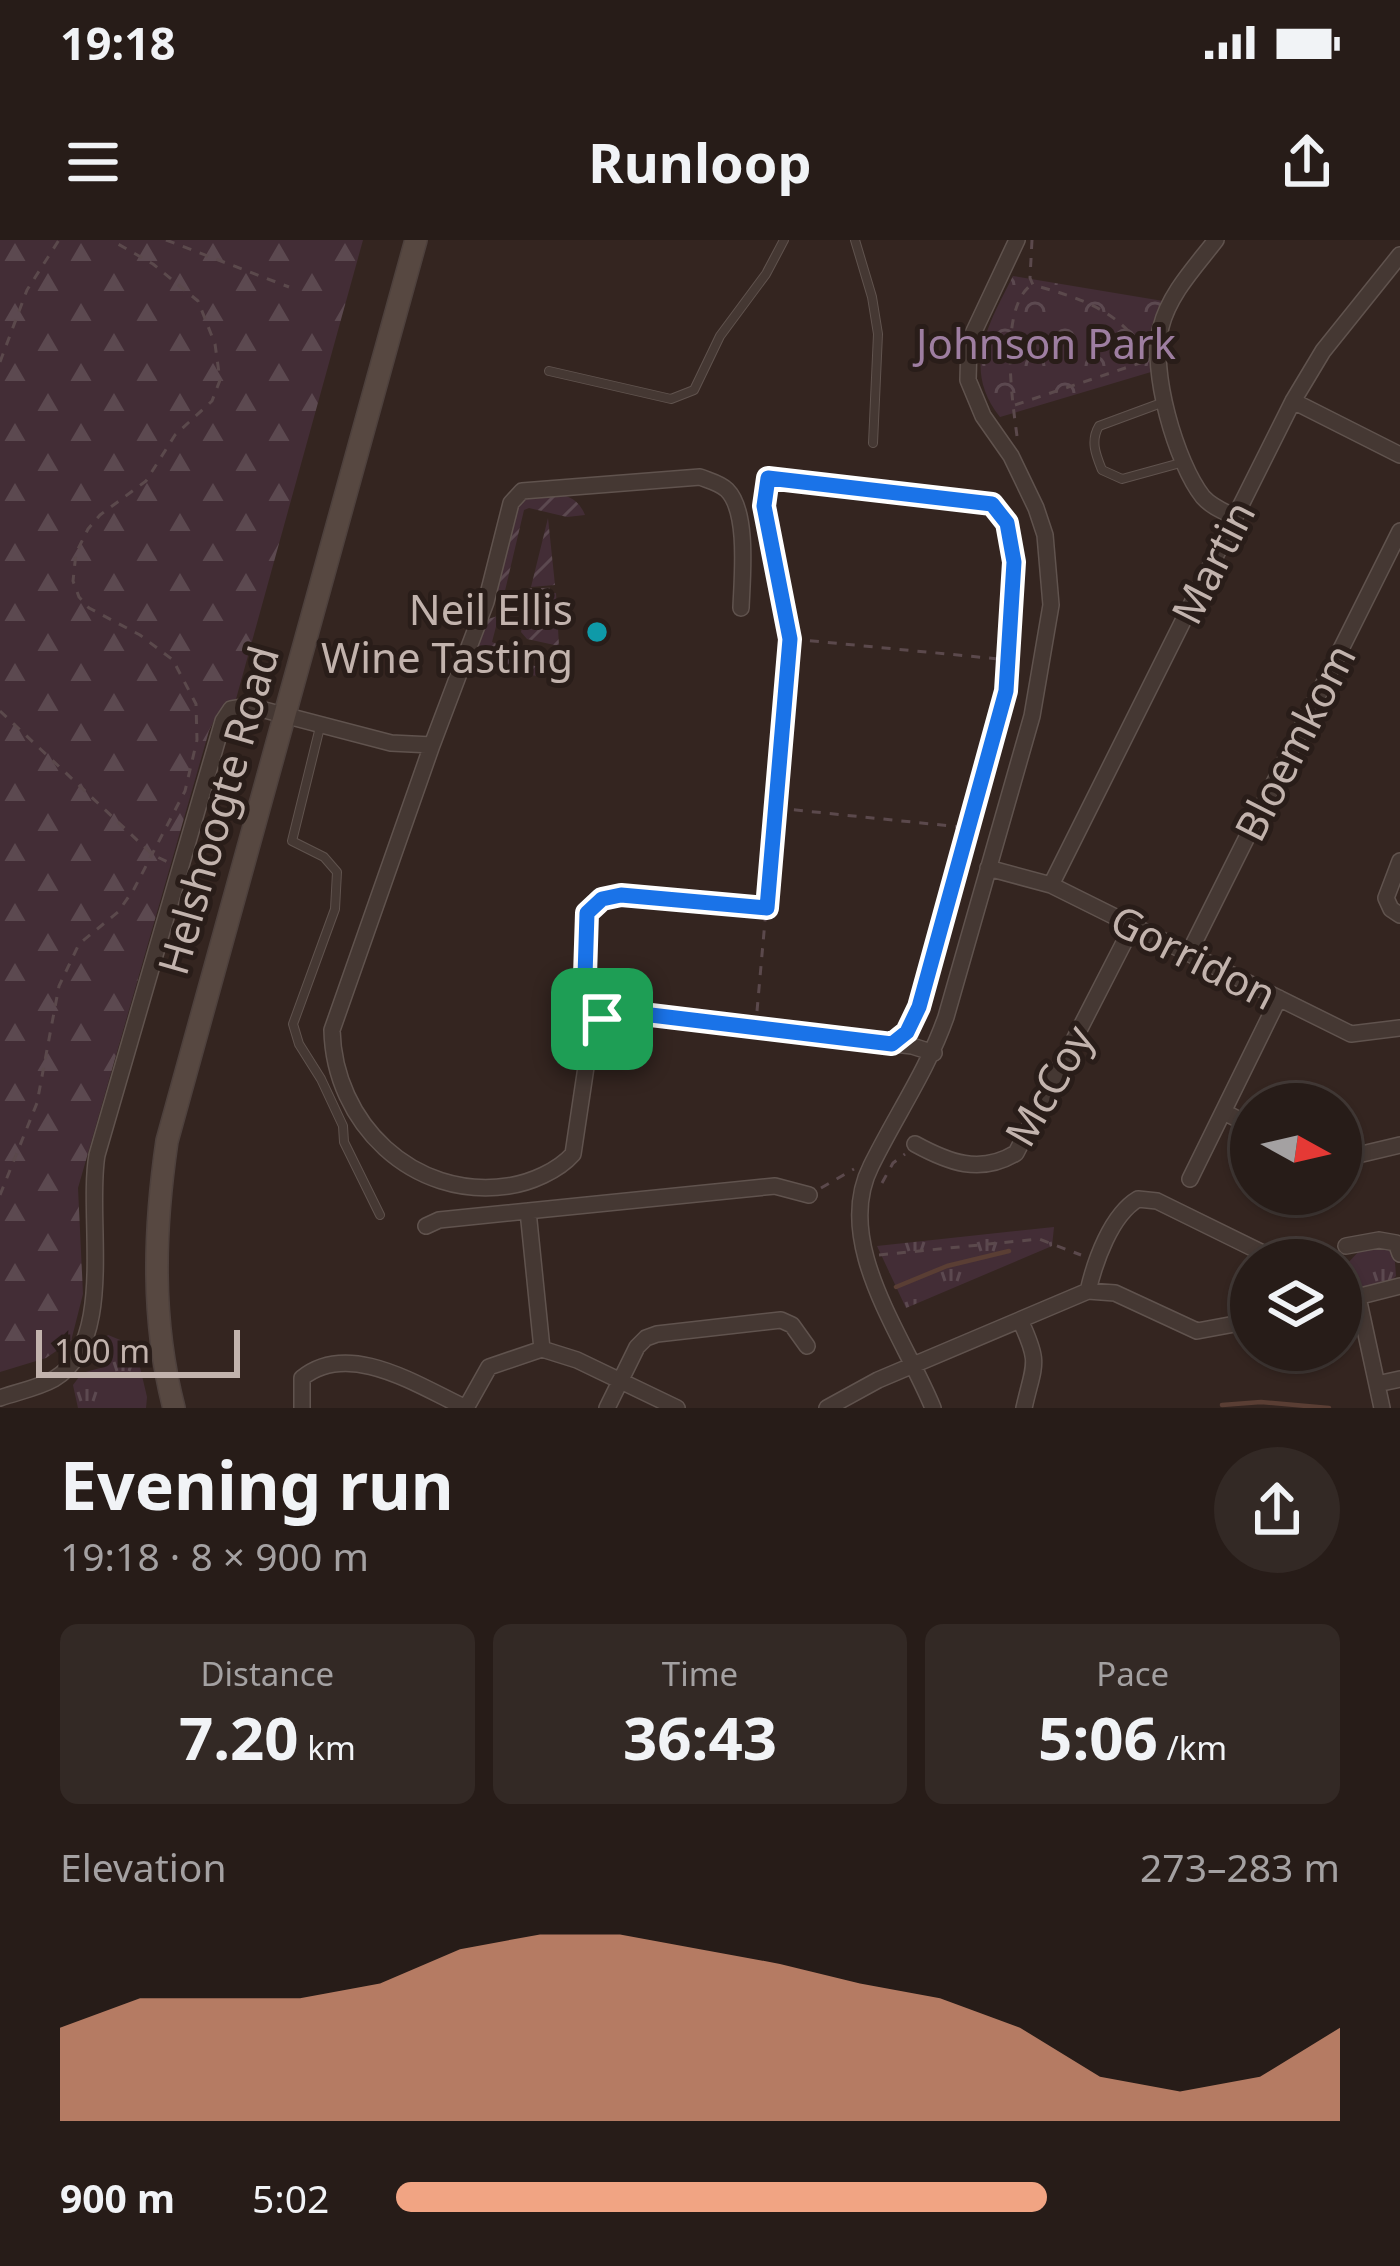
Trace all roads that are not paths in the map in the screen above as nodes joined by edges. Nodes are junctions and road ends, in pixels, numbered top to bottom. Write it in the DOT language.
graph roads {
  1 [pos="416,240"];
  2 [pos="784,240"];
  3 [pos="855,240"];
  4 [pos="1017,240"];
  5 [pos="1216,240"];
  6 [pos="1400,255"];
  7 [pos="549,370"];
  8 [pos="1293,401"];
  9 [pos="1164,402"];
  10 [pos="873,442"];
  11 [pos="1400,455"];
  12 [pos="1185,461"];
  13 [pos="1235,517"];
  14 [pos="1400,531"];
  15 [pos="740,608"];
  16 [pos="284,716"];
  17 [pos="320,725"];
  18 [pos="432,745"];
  19 [pos="1400,861"];
  20 [pos="988,868"];
  21 [pos="1051,885"];
  22 [pos="1400,915"];
  23 [pos="1133,925"];
  24 [pos="1189,953"];
  25 [pos="1279,998"];
  26 [pos="1400,1028"];
  27 [pos="934,1053"];
  28 [pos="1223,1112"];
  29 [pos="1230,1116"];
  30 [pos="914,1144"];
  31 [pos="1400,1145"];
  32 [pos="1362,1154"];
  33 [pos="1190,1179"];
  34 [pos="809,1196"];
  35 [pos="528,1211"];
  36 [pos="380,1215"];
  37 [pos="426,1226"];
  38 [pos="1232,1239"];
  39 [pos="1362,1244"];
  40 [pos="1400,1254"];
  41 [pos="1400,1286"];
  42 [pos="1088,1291"];
  43 [pos="1362,1296"];
  44 [pos="1020,1320"];
  45 [pos="1230,1325"];
  46 [pos="1362,1337"];
  47 [pos="807,1346"];
  48 [pos="542,1349"];
  49 [pos="915,1364"];
  50 [pos="1400,1379"];
  51 [pos="620,1382"];
  52 [pos="1377,1384"];
  53 [pos="0,1398"];
  54 [pos="174,1408"];
  55 [pos="302,1408"];
  56 [pos="466,1408"];
  57 [pos="607,1408"];
  58 [pos="677,1408"];
  59 [pos="827,1408"];
  60 [pos="933,1408"];
  61 [pos="1024,1408"];
  62 [pos="1382,1408"];
  1 -- 16 [label="main road, Helshoogte Road"];
  2 -- 7 [label="lane"];
  3 -- 10 [label="lane"];
  4 -- 20 [label="street"];
  5 -- 9 [label="street"];
  6 -- 8 [label="street, Martin"];
  8 -- 11 [label="street"];
  8 -- 13 [label="street, Martin"];
  9 -- 12 [label="street"];
  9 -- 12 [label="lane"];
  12 -- 13 [label="street"];
  13 -- 21 [label="street, Martin"];
  14 -- 24 [label="street, Bloemkom"];
  15 -- 18 [label="street"];
  16 -- 17 [label="street"];
  16 -- 53 [label="street"];
  16 -- 54 [label="main road, Helshoogte Road"];
  17 -- 18 [label="street"];
  17 -- 36 [label="lane"];
  18 -- 27 [label="street"];
  19 -- 22 [label="street"];
  20 -- 21 [label="street, Gorridon"];
  20 -- 27 [label="street"];
  21 -- 23 [label="street, Gorridon"];
  23 -- 24 [label="street, Gorridon"];
  23 -- 30 [label="street, McCoy"];
  24 -- 25 [label="street, Gorridon"];
  25 -- 26 [label="street, Gorridon"];
  25 -- 28 [label="street"];
  27 -- 49 [label="street"];
  28 -- 29 [label="street"];
  28 -- 33 [label="street"];
  31 -- 32 [label="street"];
  34 -- 35 [label="street"];
  35 -- 37 [label="street"];
  35 -- 48 [label="street"];
  38 -- 42 [label="street"];
  39 -- 40 [label="street"];
  41 -- 43 [label="street"];
  42 -- 44 [label="street"];
  42 -- 45 [label="street"];
  44 -- 49 [label="street"];
  44 -- 61 [label="street"];
  46 -- 52 [label="street"];
  47 -- 51 [label="street"];
  48 -- 51 [label="street"];
  48 -- 56 [label="street"];
  49 -- 59 [label="street"];
  49 -- 60 [label="street"];
  50 -- 52 [label="street"];
  51 -- 57 [label="street"];
  51 -- 58 [label="street"];
  52 -- 62 [label="street"];
  55 -- 56 [label="street"];
}
